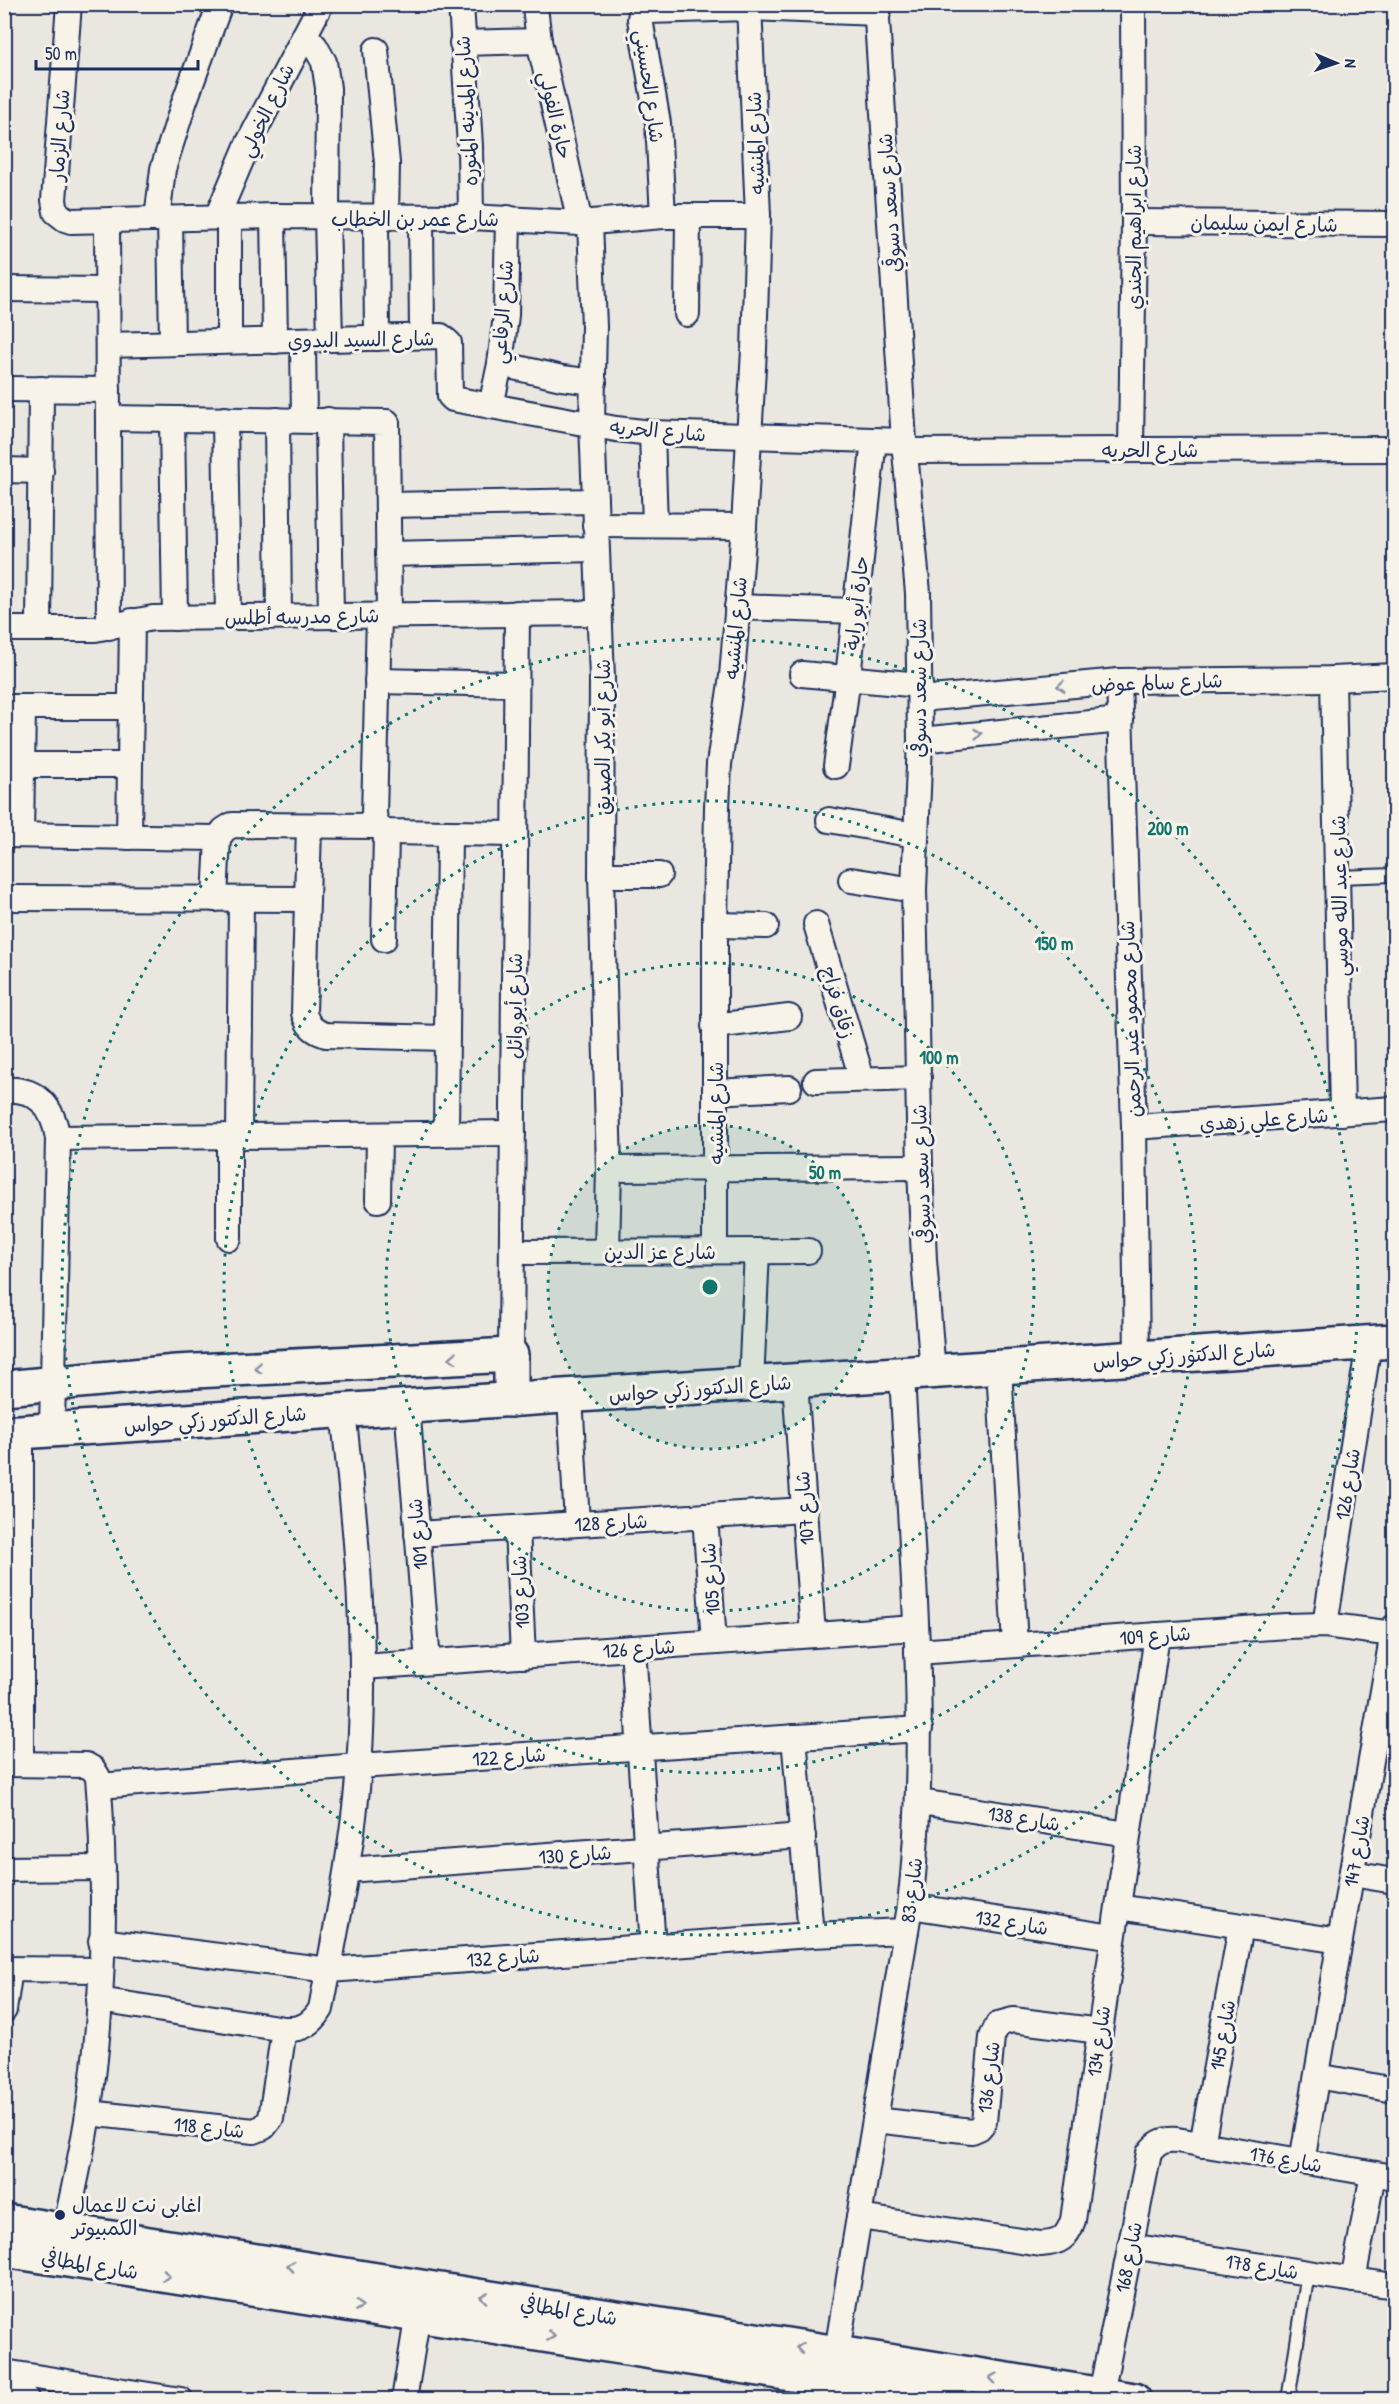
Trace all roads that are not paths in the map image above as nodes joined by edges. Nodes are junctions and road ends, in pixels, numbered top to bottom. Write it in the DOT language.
graph roads {
  1 [pos="69,4"];
  2 [pos="220,4"];
  3 [pos="321,4"];
  4 [pos="461,4"];
  5 [pos="1133,4"];
  6 [pos="749,6"];
  7 [pos="535,7"];
  8 [pos="877,9"];
  9 [pos="305,35"];
  10 [pos="539,41"];
  11 [pos="462,43"];
  12 [pos="376,50"];
  13 [pos="273,216"];
  14 [pos="663,216"];
  15 [pos="688,216"];
  16 [pos="758,216"];
  17 [pos="223,217"];
  18 [pos="327,217"];
  19 [pos="471,217"];
  20 [pos="381,218"];
  21 [pos="421,218"];
  22 [pos="508,218"];
  23 [pos="163,219"];
  24 [pos="71,220"];
  25 [pos="107,220"];
  26 [pos="585,222"];
  27 [pos="1134,222"];
  28 [pos="1395,224"];
  29 [pos="4,289"];
  30 [pos="107,290"];
  31 [pos="687,314"];
  32 [pos="422,336"];
  33 [pos="377,338"];
  34 [pos="330,339"];
  35 [pos="275,340"];
  36 [pos="303,340"];
  37 [pos="229,341"];
  38 [pos="172,343"];
  39 [pos="108,345"];
  40 [pos="500,364"];
  41 [pos="594,382"];
  42 [pos="4,389"];
  43 [pos="41,389"];
  44 [pos="108,390"];
  45 [pos="491,406"];
  46 [pos="108,418"];
  47 [pos="172,419"];
  48 [pos="225,419"];
  49 [pos="277,420"];
  50 [pos="304,420"];
  51 [pos="328,420"];
  52 [pos="592,423"];
  53 [pos="652,433"];
  54 [pos="749,435"];
  55 [pos="874,440"];
  56 [pos="905,446"];
  57 [pos="1131,449"];
  58 [pos="1395,449"];
  59 [pos="4,470"];
  60 [pos="41,471"];
  61 [pos="595,501"];
  62 [pos="388,505"];
  63 [pos="596,525"];
  64 [pos="655,525"];
  65 [pos="744,526"];
  66 [pos="596,549"];
  67 [pos="388,554"];
  68 [pos="737,607"];
  69 [pos="855,611"];
  70 [pos="517,613"];
  71 [pos="600,613"];
  72 [pos="384,615"];
  73 [pos="279,616"];
  74 [pos="331,616"];
  75 [pos="228,617"];
  76 [pos="175,618"];
  77 [pos="132,621"];
  78 [pos="109,627"];
  79 [pos="4,629"];
  80 [pos="39,629"];
  81 [pos="802,674"];
  82 [pos="1395,676"];
  83 [pos="848,677"];
  84 [pos="1334,679"];
  85 [pos="377,681"];
  86 [pos="1119,681"];
  87 [pos="516,684"];
  88 [pos="920,692"];
  89 [pos="14,707"];
  90 [pos="131,707"];
  91 [pos="1121,720"];
  92 [pos="920,740"];
  93 [pos="22,765"];
  94 [pos="130,765"];
  95 [pos="836,766"];
  96 [pos="829,820"];
  97 [pos="309,826"];
  98 [pos="382,829"];
  99 [pos="449,833"];
  100 [pos="515,834"];
  101 [pos="13,835"];
  102 [pos="915,835"];
  103 [pos="129,837"];
  104 [pos="218,838"];
  105 [pos="1395,874"];
  106 [pos="601,875"];
  107 [pos="660,875"];
  108 [pos="1339,877"];
  109 [pos="851,880"];
  110 [pos="914,890"];
  111 [pos="4,898"];
  112 [pos="215,899"];
  113 [pos="242,899"];
  114 [pos="307,899"];
  115 [pos="816,924"];
  116 [pos="715,925"];
  117 [pos="766,926"];
  118 [pos="384,939"];
  119 [pos="789,1017"];
  120 [pos="714,1026"];
  121 [pos="447,1038"];
  122 [pos="919,1078"];
  123 [pos="862,1079"];
  124 [pos="816,1081"];
  125 [pos="789,1088"];
  126 [pos="4,1090"];
  127 [pos="715,1092"];
  128 [pos="1395,1109"];
  129 [pos="1342,1113"];
  130 [pos="1134,1127"];
  131 [pos="513,1133"];
  132 [pos="446,1134"];
  133 [pos="379,1135"];
  134 [pos="234,1137"];
  135 [pos="58,1138"];
  136 [pos="920,1167"];
  137 [pos="715,1168"];
  138 [pos="609,1169"];
  139 [pos="378,1200"];
  140 [pos="229,1238"];
  141 [pos="607,1251"];
  142 [pos="715,1251"];
  143 [pos="757,1251"];
  144 [pos="807,1251"];
  145 [pos="512,1252"];
  146 [pos="1382,1342"];
  147 [pos="512,1355"];
  148 [pos="1137,1357"];
  149 [pos="999,1368"];
  150 [pos="918,1374"];
  151 [pos="795,1382"];
  152 [pos="52,1384"];
  153 [pos="751,1384"];
  154 [pos="4,1388"];
  155 [pos="570,1396"];
  156 [pos="511,1400"];
  157 [pos="407,1406"];
  158 [pos="343,1411"];
  159 [pos="26,1431"];
  160 [pos="805,1510"];
  161 [pos="705,1516"];
  162 [pos="578,1524"];
  163 [pos="517,1528"];
  164 [pos="417,1534"];
  165 [pos="12,1559"];
  166 [pos="1325,1624"];
  167 [pos="915,1628"];
  168 [pos="1394,1630"];
  169 [pos="813,1635"];
  170 [pos="1157,1635"];
  171 [pos="714,1642"];
  172 [pos="1015,1645"];
  173 [pos="633,1648"];
  174 [pos="916,1652"];
  175 [pos="523,1656"];
  176 [pos="428,1662"];
  177 [pos="363,1667"];
  178 [pos="920,1729"];
  179 [pos="794,1737"];
  180 [pos="639,1748"];
  181 [pos="13,1764"];
  182 [pos="359,1766"];
  183 [pos="99,1786"];
  184 [pos="920,1802"];
  185 [pos="1128,1834"];
  186 [pos="802,1836"];
  187 [pos="646,1849"];
  188 [pos="103,1868"];
  189 [pos="4,1869"];
  190 [pos="347,1870"];
  191 [pos="1352,1874"];
  192 [pos="1395,1881"];
  193 [pos="910,1906"];
  194 [pos="1118,1907"];
  195 [pos="1241,1926"];
  196 [pos="906,1931"];
  197 [pos="811,1935"];
  198 [pos="1113,1937"];
  199 [pos="101,1941"];
  200 [pos="1340,1941"];
  201 [pos="653,1947"];
  202 [pos="7,1969"];
  203 [pos="100,1970"];
  204 [pos="328,1970"];
  205 [pos="99,2000"];
  206 [pos="4,2010"];
  207 [pos="284,2029"];
  208 [pos="1100,2031"];
  209 [pos="1317,2076"];
  210 [pos="1395,2090"];
  211 [pos="88,2113"];
  212 [pos="875,2120"];
  213 [pos="1178,2140"];
  214 [pos="1203,2145"];
  215 [pos="1302,2162"];
  216 [pos="1384,2175"];
  217 [pos="859,2217"];
  218 [pos="4,2221"];
  219 [pos="65,2230"];
  220 [pos="1130,2246"];
  221 [pos="4,2250"];
  222 [pos="1308,2273"];
  223 [pos="1353,2280"];
  224 [pos="1395,2286"];
  225 [pos="420,2301"];
  226 [pos="5,2373"];
  227 [pos="833,2378"];
  228 [pos="1101,2394"];
  229 [pos="156,2398"];
  230 [pos="27,2400"];
  231 [pos="181,2400"];
  232 [pos="404,2400"];
  233 [pos="957,2400"];
  234 [pos="1134,2400"];
  235 [pos="1288,2400"];
  1 -- 24 [label="street, شارع الزمار"];
  2 -- 23 [label="street"];
  3 -- 9 [label="street, شارع الخولي"];
  4 -- 11 [label="street, شارع المدينه المنوره"];
  5 -- 27 [label="street, شارع ابراهيم الجندي"];
  6 -- 8 [label="street, شارع الحسيني"];
  6 -- 14 [label="street, شارع الحسيني"];
  6 -- 16 [label="street, شارع المنشيه"];
  7 -- 10 [label="street, حارة الفولي"];
  8 -- 56 [label="street, شارع سعد دسوقي"];
  9 -- 17 [label="street, شارع الخولي"];
  9 -- 18 [label="street"];
  10 -- 11 [label="street"];
  10 -- 26 [label="street, حارة الفولي"];
  11 -- 19 [label="street, شارع المدينه المنوره"];
  12 -- 20 [label="street"];
  13 -- 17 [label="street, شارع عمر بن الخطاب"];
  13 -- 18 [label="street, شارع عمر بن الخطاب"];
  13 -- 35 [label="street"];
  14 -- 15 [label="street, شارع عمر بن الخطاب"];
  14 -- 26 [label="street, شارع عمر بن الخطاب"];
  15 -- 16 [label="street, شارع عمر بن الخطاب"];
  15 -- 31 [label="street"];
  16 -- 54 [label="street, شارع المنشيه"];
  17 -- 23 [label="street, شارع عمر بن الخطاب"];
  17 -- 37 [label="street"];
  18 -- 20 [label="street, شارع عمر بن الخطاب"];
  18 -- 34 [label="street"];
  19 -- 21 [label="street, شارع عمر بن الخطاب"];
  19 -- 22 [label="street, شارع عمر بن الخطاب"];
  20 -- 21 [label="street, شارع عمر بن الخطاب"];
  20 -- 33 [label="street"];
  21 -- 32 [label="street"];
  22 -- 26 [label="street, شارع عمر بن الخطاب"];
  22 -- 40 [label="street, شارع الرفاعي"];
  23 -- 25 [label="street, شارع عمر بن الخطاب"];
  23 -- 38 [label="street"];
  24 -- 25 [label="street, شارع عمر بن الخطاب"];
  25 -- 30 [label="street"];
  26 -- 41 [label="street, شارع أبو بكر الصديق"];
  27 -- 28 [label="street, شارع ايمن سليمان"];
  27 -- 57 [label="street, شارع ابراهيم الجندي"];
  29 -- 30 [label="street"];
  30 -- 39 [label="street"];
  32 -- 33 [label="street, شارع السيد البدوي"];
  32 -- 45 [label="street, شارع السيد البدوي"];
  33 -- 34 [label="street, شارع السيد البدوي"];
  34 -- 36 [label="street, شارع السيد البدوي"];
  35 -- 36 [label="street, شارع السيد البدوي"];
  35 -- 37 [label="street, شارع السيد البدوي"];
  36 -- 50 [label="street"];
  37 -- 38 [label="street, شارع السيد البدوي"];
  38 -- 39 [label="street, شارع السيد البدوي"];
  39 -- 44 [label="street"];
  40 -- 41 [label="street"];
  40 -- 45 [label="street, شارع الرفاعي"];
  41 -- 52 [label="street, شارع أبو بكر الصديق"];
  42 -- 43 [label="street"];
  43 -- 44 [label="street"];
  43 -- 60 [label="street"];
  44 -- 46 [label="street"];
  45 -- 52 [label="street, شارع السيد البدوي"];
  46 -- 47 [label="street"];
  46 -- 78 [label="street"];
  47 -- 48 [label="street"];
  47 -- 76 [label="street"];
  48 -- 49 [label="street"];
  48 -- 75 [label="street"];
  49 -- 50 [label="street"];
  49 -- 73 [label="street"];
  50 -- 51 [label="street"];
  51 -- 62 [label="street"];
  51 -- 74 [label="street"];
  52 -- 53 [label="street, شارع الحريه"];
  52 -- 61 [label="street, شارع أبو بكر الصديق"];
  53 -- 54 [label="street, شارع الحريه"];
  53 -- 64 [label="street"];
  54 -- 55 [label="street, شارع الحريه"];
  54 -- 65 [label="street, شارع المنشيه"];
  55 -- 56 [label="street, شارع الحريه"];
  55 -- 69 [label="street, حارة أبو راية"];
  56 -- 57 [label="street, شارع الحريه"];
  56 -- 88 [label="street, شارع سعد دسوقي"];
  57 -- 58 [label="street, شارع الحريه"];
  59 -- 60 [label="street"];
  60 -- 80 [label="street"];
  61 -- 62 [label="street"];
  61 -- 63 [label="street, شارع أبو بكر الصديق"];
  62 -- 67 [label="street"];
  63 -- 64 [label="street"];
  63 -- 66 [label="street, شارع أبو بكر الصديق"];
  64 -- 65 [label="street"];
  65 -- 68 [label="street, شارع المنشيه"];
  66 -- 67 [label="street"];
  66 -- 71 [label="street, شارع أبو بكر الصديق"];
  67 -- 72 [label="street"];
  68 -- 69 [label="street"];
  68 -- 116 [label="street, شارع المنشيه"];
  69 -- 83 [label="street, حارة أبو راية"];
  70 -- 71 [label="street, شارع مدرسه أطلس"];
  70 -- 72 [label="street, شارع مدرسه أطلس"];
  70 -- 87 [label="street, شارع أبو وائل"];
  71 -- 106 [label="street, شارع أبو بكر الصديق"];
  72 -- 74 [label="street, شارع مدرسه أطلس"];
  72 -- 85 [label="street"];
  73 -- 74 [label="street, شارع مدرسه أطلس"];
  73 -- 75 [label="street, شارع مدرسه أطلس"];
  75 -- 76 [label="street, شارع مدرسه أطلس"];
  76 -- 77 [label="street, شارع مدرسه أطلس"];
  77 -- 78 [label="street, شارع مدرسه أطلس"];
  77 -- 90 [label="street"];
  78 -- 80 [label="street, شارع مدرسه أطلس"];
  79 -- 80 [label="street, شارع مدرسه أطلس"];
  81 -- 83 [label="street, شارع سالم عوض"];
  82 -- 84 [label="street, شارع سالم عوض"];
  83 -- 88 [label="street, شارع سالم عوض"];
  83 -- 95 [label="street, حارة أبو راية"];
  84 -- 86 [label="street, شارع سالم عوض"];
  84 -- 108 [label="street, شارع عبد الله موسي"];
  85 -- 87 [label="street"];
  85 -- 98 [label="street"];
  86 -- 88 [label="street, شارع سالم عوض, one-way"];
  86 -- 91 [label="street, شارع محمود عبد الرحمن"];
  87 -- 100 [label="street, شارع أبو وائل"];
  88 -- 92 [label="street, شارع سعد دسوقي"];
  89 -- 90 [label="street"];
  89 -- 93 [label="street"];
  90 -- 94 [label="street"];
  92 -- 91 [label="street, one-way"];
  91 -- 130 [label="street, شارع محمود عبد الرحمن"];
  92 -- 102 [label="street, شارع سعد دسوقي"];
  93 -- 94 [label="street"];
  93 -- 101 [label="street"];
  94 -- 103 [label="street"];
  96 -- 102 [label="street"];
  97 -- 98 [label="street"];
  97 -- 104 [label="street"];
  97 -- 114 [label="street"];
  98 -- 99 [label="street"];
  98 -- 118 [label="street"];
  99 -- 100 [label="street"];
  99 -- 121 [label="street"];
  100 -- 131 [label="street, شارع أبو وائل"];
  101 -- 103 [label="street"];
  102 -- 110 [label="street, شارع سعد دسوقي"];
  103 -- 104 [label="street"];
  104 -- 112 [label="street"];
  105 -- 108 [label="lane"];
  106 -- 107 [label="street"];
  106 -- 138 [label="street, شارع أبو بكر الصديق"];
  108 -- 129 [label="street, شارع عبد الله موسي"];
  109 -- 110 [label="street"];
  110 -- 122 [label="street, شارع سعد دسوقي"];
  111 -- 112 [label="street"];
  112 -- 113 [label="street"];
  113 -- 114 [label="street"];
  113 -- 134 [label="street"];
  114 -- 121 [label="street"];
  115 -- 123 [label="street, زقاق فراج"];
  116 -- 117 [label="street"];
  116 -- 120 [label="street, شارع المنشيه"];
  119 -- 120 [label="street"];
  120 -- 127 [label="street, شارع المنشيه"];
  121 -- 132 [label="street"];
  122 -- 123 [label="street"];
  122 -- 136 [label="street, شارع سعد دسوقي"];
  123 -- 124 [label="street"];
  125 -- 127 [label="street"];
  126 -- 135 [label="street"];
  127 -- 137 [label="street, شارع المنشيه"];
  128 -- 129 [label="street, شارع علي زهدي"];
  129 -- 130 [label="street, شارع علي زهدي"];
  130 -- 148 [label="street, شارع محمود عبد الرحمن"];
  131 -- 132 [label="street"];
  131 -- 145 [label="street, شارع أبو وائل"];
  132 -- 133 [label="street"];
  133 -- 134 [label="street"];
  133 -- 139 [label="street"];
  134 -- 135 [label="street"];
  134 -- 140 [label="street"];
  135 -- 152 [label="street"];
  136 -- 137 [label="street"];
  136 -- 150 [label="street, شارع سعد دسوقي"];
  137 -- 138 [label="street"];
  137 -- 142 [label="street, شارع المنشيه"];
  138 -- 141 [label="street, شارع أبو بكر الصديق"];
  141 -- 142 [label="street, شارع عز الدين"];
  141 -- 145 [label="street, شارع عز الدين"];
  142 -- 143 [label="street, شارع عز الدين"];
  143 -- 144 [label="street, شارع عز الدين"];
  143 -- 153 [label="street"];
  145 -- 147 [label="street, شارع أبو وائل"];
  146 -- 148 [label="street, شارع الدكتور زكي حواس"];
  146 -- 166 [label="street, شارع 126"];
  147 -- 152 [label="street, one-way"];
  147 -- 156 [label="street, شارع أبو وائل"];
  148 -- 149 [label="street, شارع الدكتور زكي حواس"];
  149 -- 150 [label="street, شارع الدكتور زكي حواس"];
  149 -- 172 [label="street"];
  150 -- 151 [label="street, شارع الدكتور زكي حواس"];
  150 -- 167 [label="street, شارع 83"];
  151 -- 153 [label="street, شارع الدكتور زكي حواس"];
  151 -- 160 [label="street, شارع 107"];
  152 -- 154 [label="street"];
  152 -- 159 [label="street"];
  153 -- 155 [label="street, شارع الدكتور زكي حواس"];
  155 -- 156 [label="street, شارع الدكتور زكي حواس"];
  155 -- 162 [label="street"];
  156 -- 157 [label="street, شارع الدكتور زكي حواس"];
  157 -- 158 [label="street, شارع الدكتور زكي حواس"];
  157 -- 164 [label="street, شارع 101"];
  158 -- 159 [label="street, شارع الدكتور زكي حواس"];
  158 -- 177 [label="street"];
  159 -- 165 [label="street"];
  160 -- 161 [label="street, شارع 128"];
  160 -- 169 [label="street, شارع 107"];
  161 -- 162 [label="street, شارع 128"];
  161 -- 171 [label="street, شارع 105"];
  162 -- 163 [label="street, شارع 128"];
  163 -- 164 [label="street, شارع 128"];
  163 -- 175 [label="street, شارع 103"];
  164 -- 176 [label="street, شارع 101"];
  165 -- 181 [label="street"];
  166 -- 168 [label="street, شارع 109"];
  166 -- 170 [label="street, شارع 109"];
  167 -- 169 [label="street, شارع 126"];
  167 -- 174 [label="street, شارع 83"];
  168 -- 191 [label="street, شارع 147"];
  169 -- 171 [label="street, شارع 126"];
  170 -- 172 [label="street, شارع 109"];
  170 -- 185 [label="street, شارع 134"];
  171 -- 173 [label="street, شارع 126"];
  172 -- 174 [label="street, شارع 109"];
  173 -- 175 [label="street, شارع 126"];
  173 -- 180 [label="street"];
  174 -- 178 [label="street, شارع 83"];
  175 -- 176 [label="street, شارع 126"];
  176 -- 177 [label="street, شارع 126"];
  177 -- 182 [label="street"];
  178 -- 179 [label="street, شارع 122"];
  178 -- 184 [label="street, شارع 83"];
  179 -- 180 [label="street, شارع 122"];
  179 -- 186 [label="street"];
  180 -- 182 [label="street, شارع 122"];
  180 -- 187 [label="street"];
  181 -- 183 [label="street"];
  182 -- 183 [label="street, شارع 122"];
  182 -- 190 [label="street"];
  183 -- 188 [label="street"];
  184 -- 185 [label="street, شارع 138"];
  184 -- 193 [label="street, شارع 83"];
  185 -- 194 [label="street, شارع 134"];
  186 -- 187 [label="street, شارع 130"];
  186 -- 197 [label="street"];
  187 -- 190 [label="street, شارع 130"];
  187 -- 201 [label="street"];
  188 -- 189 [label="street"];
  188 -- 199 [label="street"];
  190 -- 204 [label="street"];
  191 -- 192 [label="street"];
  191 -- 200 [label="street, شارع 147"];
  193 -- 196 [label="street, شارع 83"];
  193 -- 198 [label="street, شارع 132"];
  194 -- 195 [label="street"];
  194 -- 198 [label="street, شارع 134"];
  195 -- 200 [label="street"];
  195 -- 214 [label="street, شارع 145"];
  196 -- 197 [label="street, شارع 132"];
  196 -- 212 [label="street, شارع 83"];
  197 -- 201 [label="street, شارع 132"];
  198 -- 208 [label="street, شارع 134"];
  199 -- 203 [label="street"];
  199 -- 204 [label="street, شارع 132"];
  200 -- 209 [label="street, شارع 147"];
  201 -- 204 [label="street, شارع 132"];
  202 -- 203 [label="street"];
  202 -- 206 [label="street"];
  203 -- 205 [label="street"];
  204 -- 207 [label="street"];
  205 -- 207 [label="street"];
  205 -- 211 [label="street"];
  207 -- 211 [label="street, شارع 118"];
  208 -- 212 [label="street, شارع 136"];
  208 -- 217 [label="street, شارع 134"];
  209 -- 210 [label="street"];
  209 -- 215 [label="street, شارع 147"];
  211 -- 219 [label="street"];
  212 -- 217 [label="street, شارع 83"];
  213 -- 214 [label="street, شارع 176"];
  213 -- 220 [label="street, شارع 168"];
  214 -- 215 [label="street, شارع 176"];
  215 -- 216 [label="street, شارع 176"];
  216 -- 223 [label="street"];
  217 -- 227 [label="street, شارع 83"];
  218 -- 219 [label="street, شارع المطافي"];
  225 -- 219 [label="street, شارع المطافي, one-way"];
  220 -- 222 [label="street, شارع 178"];
  220 -- 228 [label="street, شارع 168"];
  221 -- 225 [label="street, شارع المطافي, one-way"];
  222 -- 223 [label="street, شارع 178"];
  222 -- 235 [label="lane"];
  223 -- 224 [label="street, شارع 178"];
  225 -- 227 [label="street, شارع المطافي"];
  225 -- 232 [label="street"];
  226 -- 229 [label="street"];
  226 -- 230 [label="street"];
  228 -- 227 [label="street, شارع المطافي, one-way"];
  227 -- 233 [label="street, شارع المطافي"];
  228 -- 234 [label="street, شارع المطافي"];
  229 -- 231 [label="street"];
}
